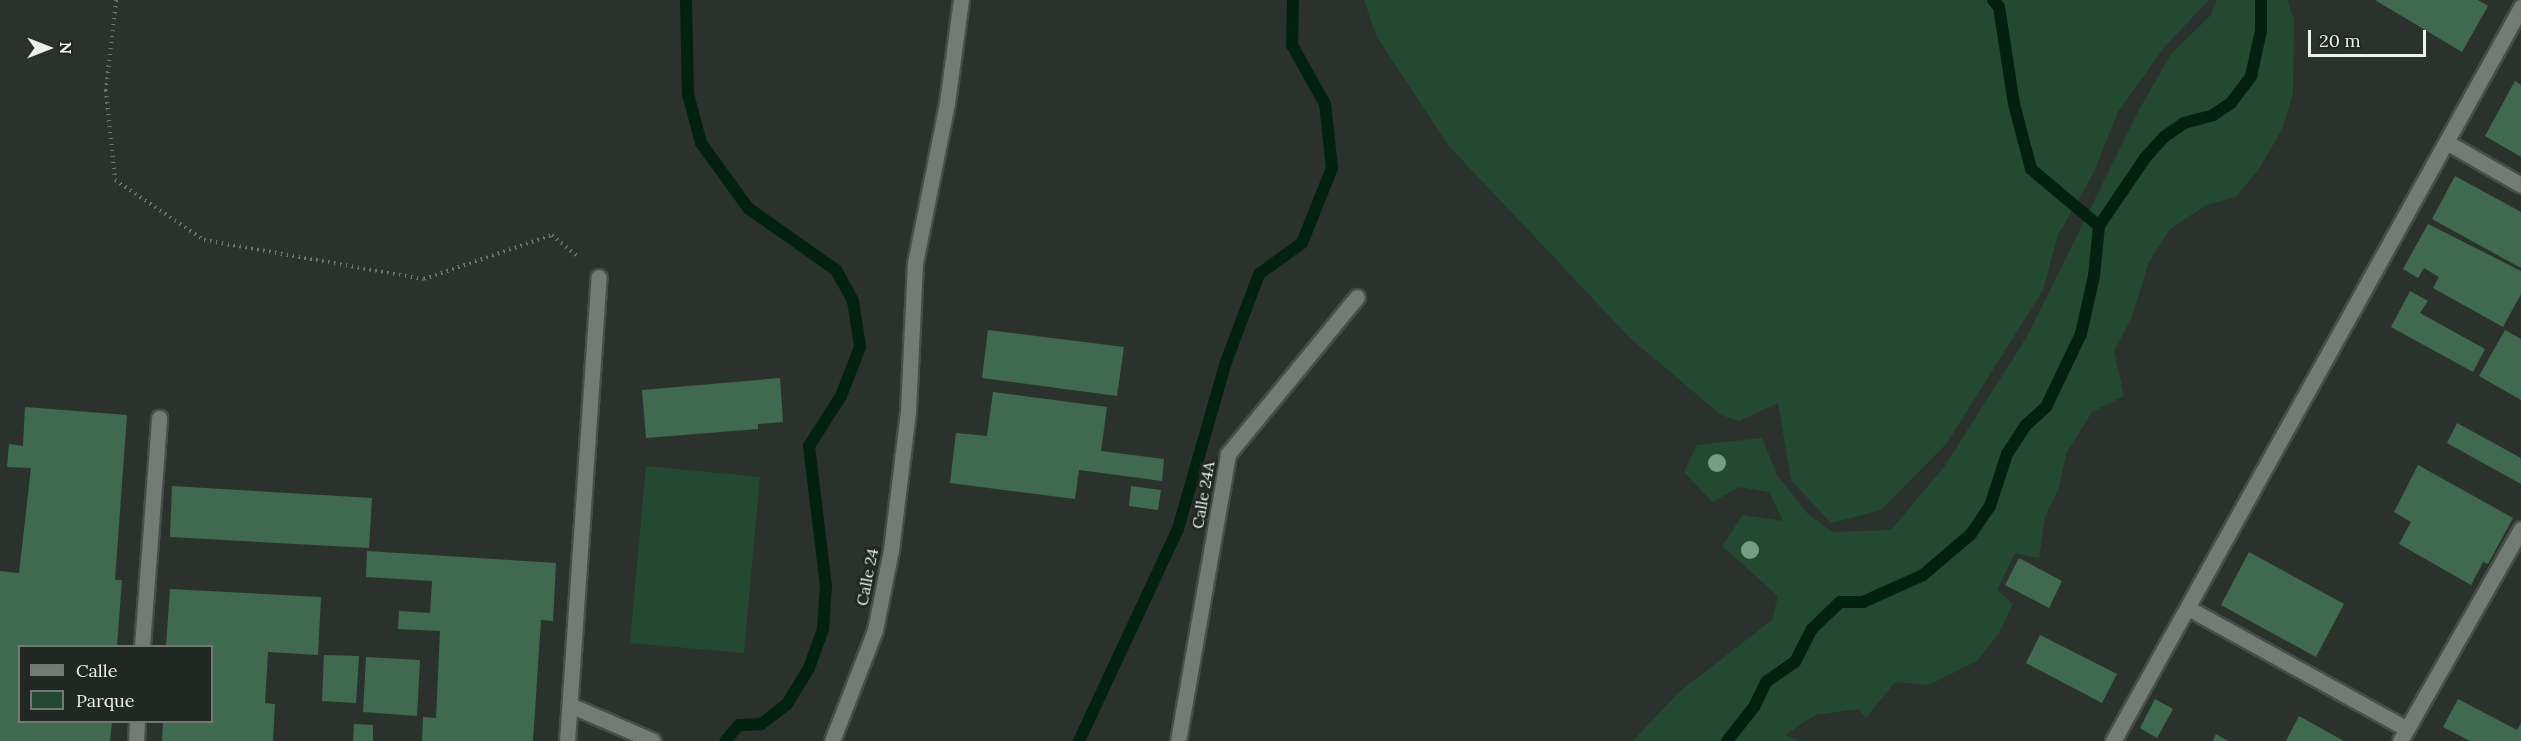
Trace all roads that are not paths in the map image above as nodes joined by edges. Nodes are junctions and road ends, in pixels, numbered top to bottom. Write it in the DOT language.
graph roads {
  1 [pos="961,0"];
  2 [pos="2521,8"];
  3 [pos="2448,143"];
  4 [pos="2521,185"];
  5 [pos="599,277"];
  6 [pos="1357,297"];
  7 [pos="159,418"];
  8 [pos="2521,529"];
  9 [pos="2188,608"];
  10 [pos="142,645"];
  11 [pos="570,705"];
  12 [pos="137,723"];
  13 [pos="2403,735"];
  14 [pos="135,741"];
  15 [pos="567,741"];
  16 [pos="653,741"];
  17 [pos="832,741"];
  18 [pos="1178,741"];
  19 [pos="2113,741"];
  1 -- 17 [label="street, Calle 24"];
  2 -- 3 [label="street"];
  3 -- 4 [label="street"];
  3 -- 9 [label="street"];
  5 -- 11 [label="street"];
  6 -- 18 [label="street, Calle 24A"];
  7 -- 10 [label="street"];
  8 -- 13 [label="street"];
  9 -- 13 [label="street"];
  9 -- 19 [label="street"];
  11 -- 15 [label="street"];
  11 -- 16 [label="street"];
  12 -- 14 [label="street"];
}
